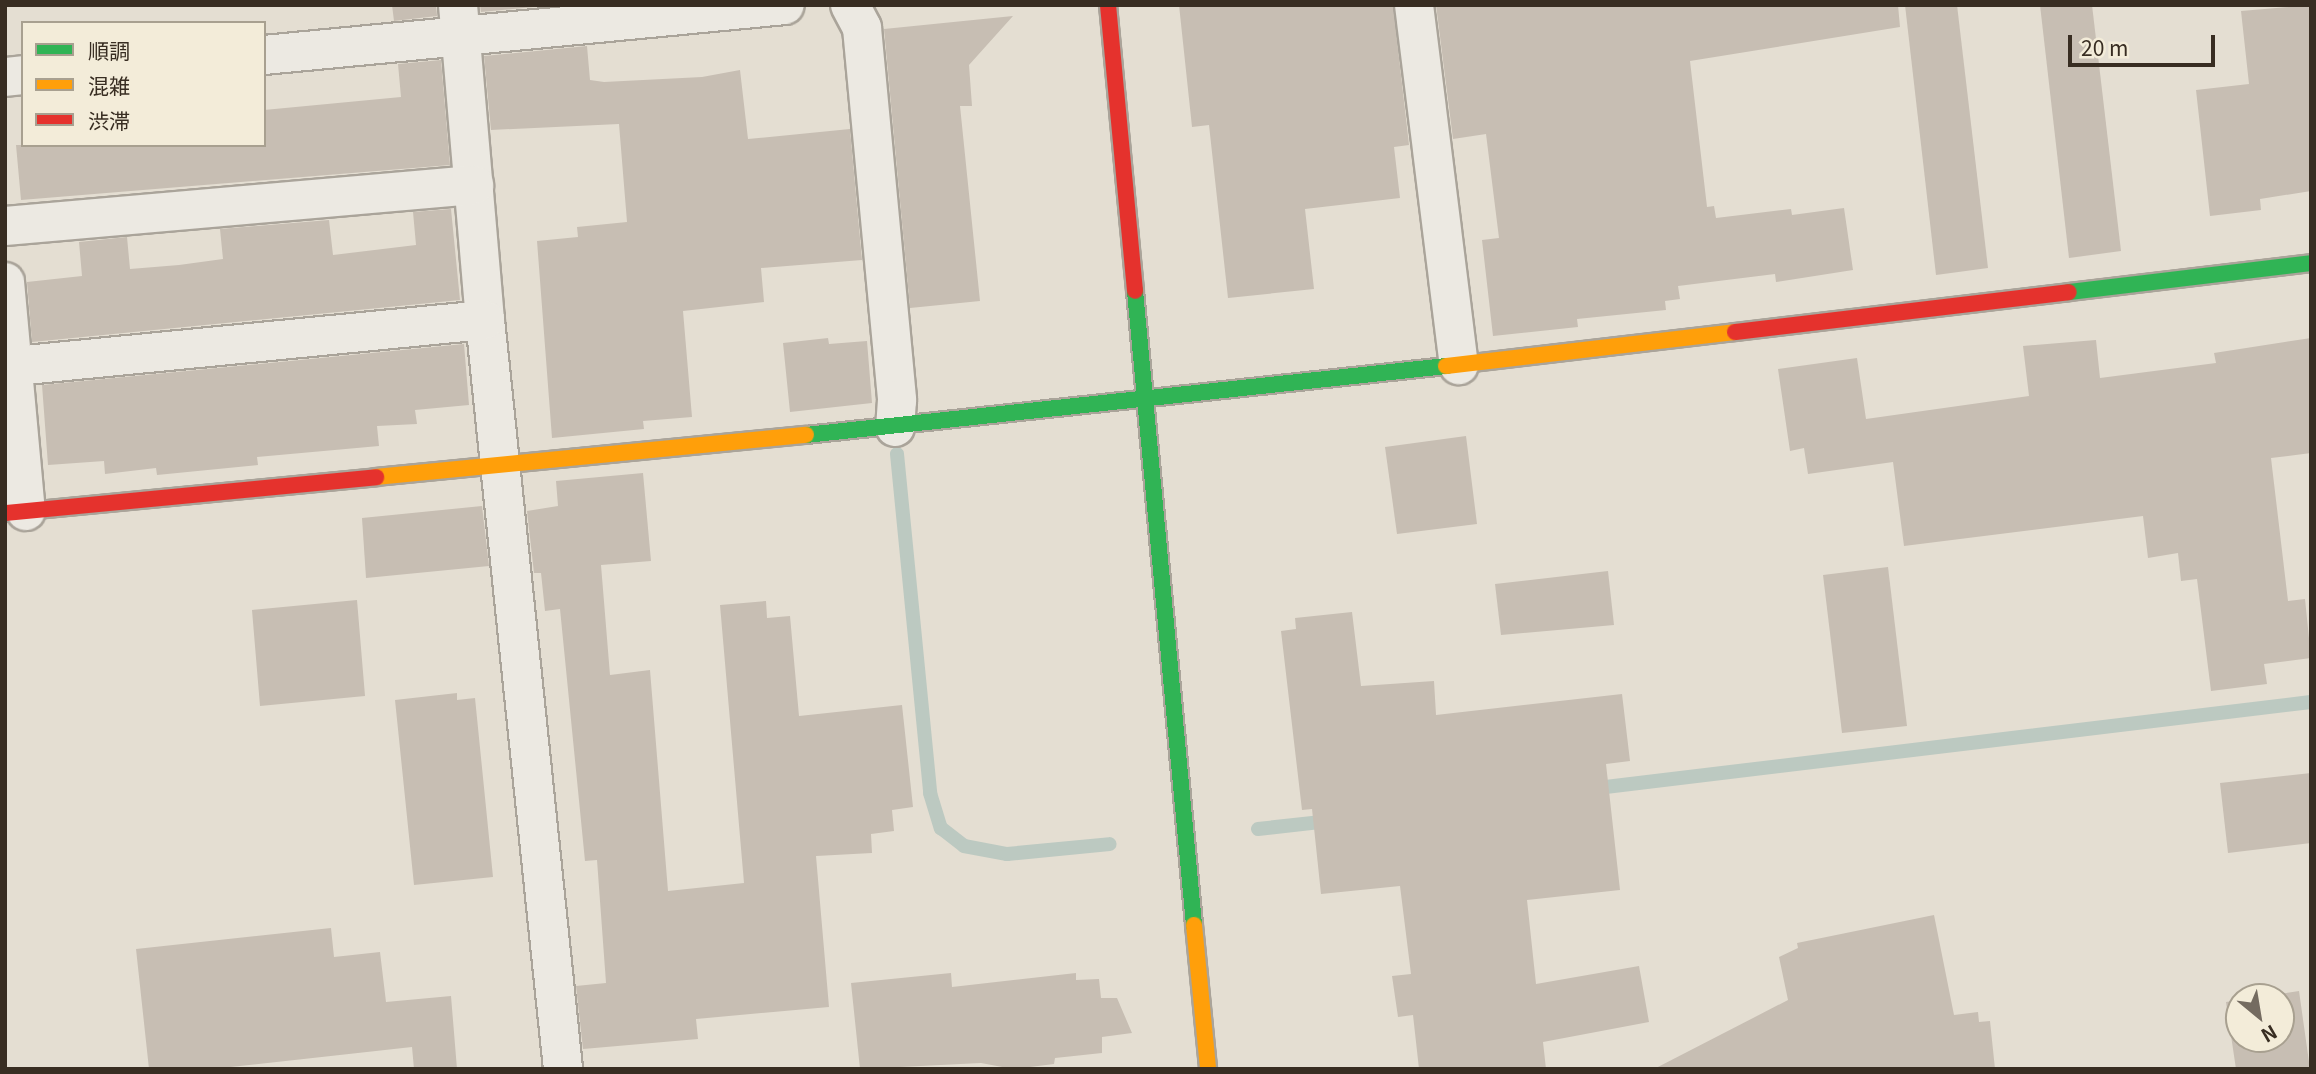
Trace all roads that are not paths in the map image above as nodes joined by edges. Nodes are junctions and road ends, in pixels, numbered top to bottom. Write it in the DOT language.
graph roads {
  1 [pos="785,5"];
  2 [pos="850,5"];
  3 [pos="1108,5"];
  4 [pos="1414,5"];
  5 [pos="460,19"];
  6 [pos="266,55"];
  7 [pos="474,185"];
  8 [pos="5,226"];
  9 [pos="2311,262"];
  10 [pos="5,282"];
  11 [pos="485,320"];
  12 [pos="1459,365"];
  13 [pos="9,366"];
  14 [pos="1145,402"];
  15 [pos="895,427"];
  16 [pos="503,466"];
  17 [pos="16,512"];
  18 [pos="563,1069"];
  19 [pos="1208,1069"];
  1 -- 5 [label="street"];
  2 -- 15 [label="street"];
  3 -- 14 [label="street"];
  4 -- 12 [label="street"];
  5 -- 6 [label="street"];
  5 -- 7 [label="street"];
  7 -- 8 [label="street"];
  7 -- 11 [label="street"];
  9 -- 12 [label="street"];
  10 -- 13 [label="street"];
  11 -- 13 [label="street"];
  11 -- 16 [label="street"];
  12 -- 14 [label="street"];
  13 -- 17 [label="street"];
  14 -- 15 [label="street"];
  14 -- 19 [label="street"];
  15 -- 16 [label="street"];
  16 -- 17 [label="street"];
  16 -- 18 [label="street"];
}
